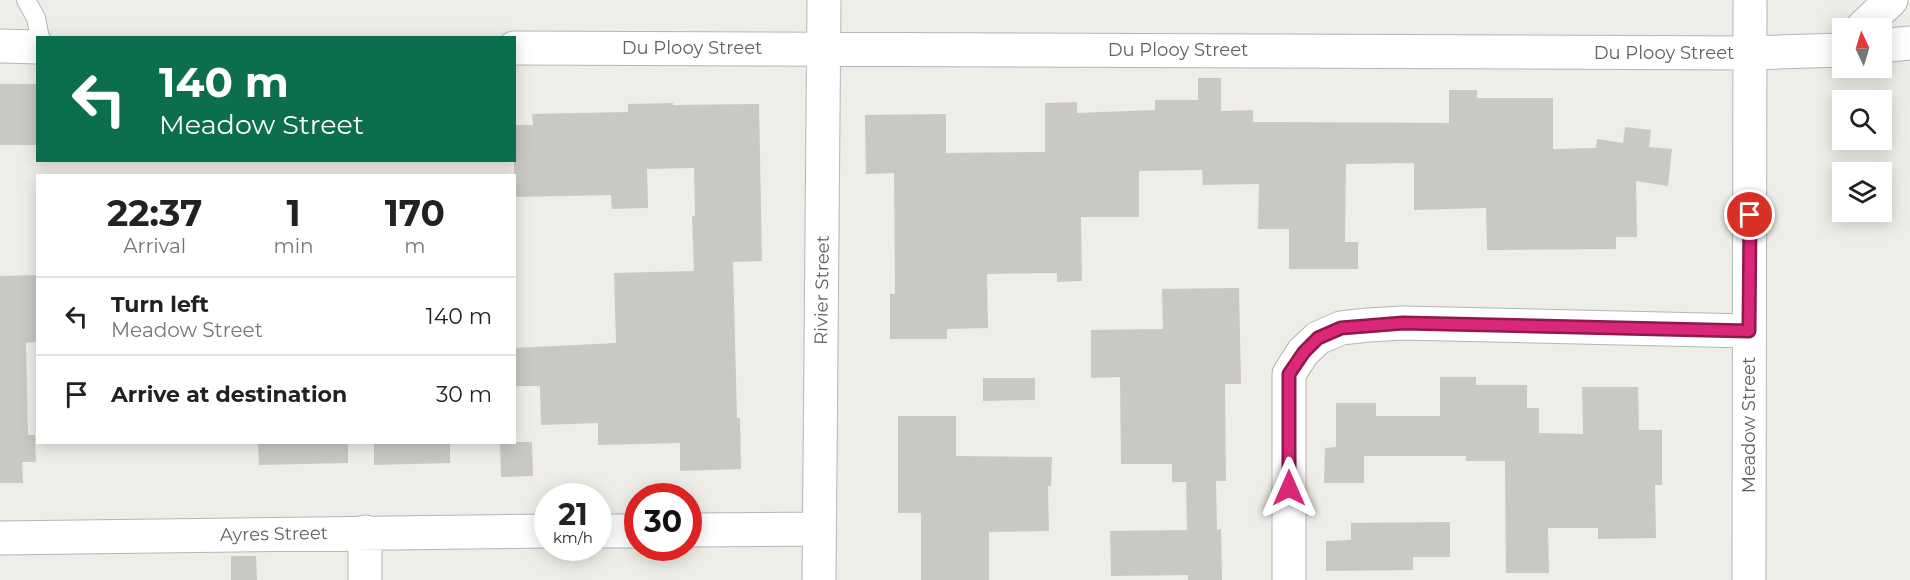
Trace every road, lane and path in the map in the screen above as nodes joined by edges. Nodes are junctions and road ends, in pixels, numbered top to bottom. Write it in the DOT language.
graph roads {
  1 [pos="26,0"];
  2 [pos="824,0"];
  3 [pos="1750,0"];
  4 [pos="1891,0"];
  5 [pos="1873,18"];
  6 [pos="40,36"];
  7 [pos="1910,43"];
  8 [pos="1832,45"];
  9 [pos="1892,45"];
  10 [pos="0,46"];
  11 [pos="36,46"];
  12 [pos="516,48"];
  13 [pos="824,49"];
  14 [pos="1750,53"];
  15 [pos="1749,331"];
  16 [pos="819,529"];
  17 [pos="702,530"];
  18 [pos="534,531"];
  19 [pos="365,532"];
  20 [pos="0,538"];
  21 [pos="365,580"];
  22 [pos="819,580"];
  23 [pos="1289,580"];
  24 [pos="1749,580"];
  1 -- 6 [label="lane"];
  2 -- 13 [label="street, Rivier Street"];
  3 -- 14 [label="street, Meadow Street"];
  4 -- 5 [label="street"];
  7 -- 9 [label="street"];
  8 -- 14 [label="street, Du Plooy Street"];
  10 -- 11 [label="street"];
  12 -- 13 [label="street, Du Plooy Street"];
  13 -- 14 [label="street, Du Plooy Street"];
  13 -- 16 [label="street, Rivier Street"];
  14 -- 15 [label="street, Meadow Street"];
  15 -- 23 [label="street"];
  15 -- 24 [label="street, Meadow Street"];
  16 -- 17 [label="street"];
  16 -- 22 [label="street, Rivier Street"];
  18 -- 19 [label="street, Ayres Street"];
  19 -- 20 [label="street, Ayres Street"];
  19 -- 21 [label="street"];
}
